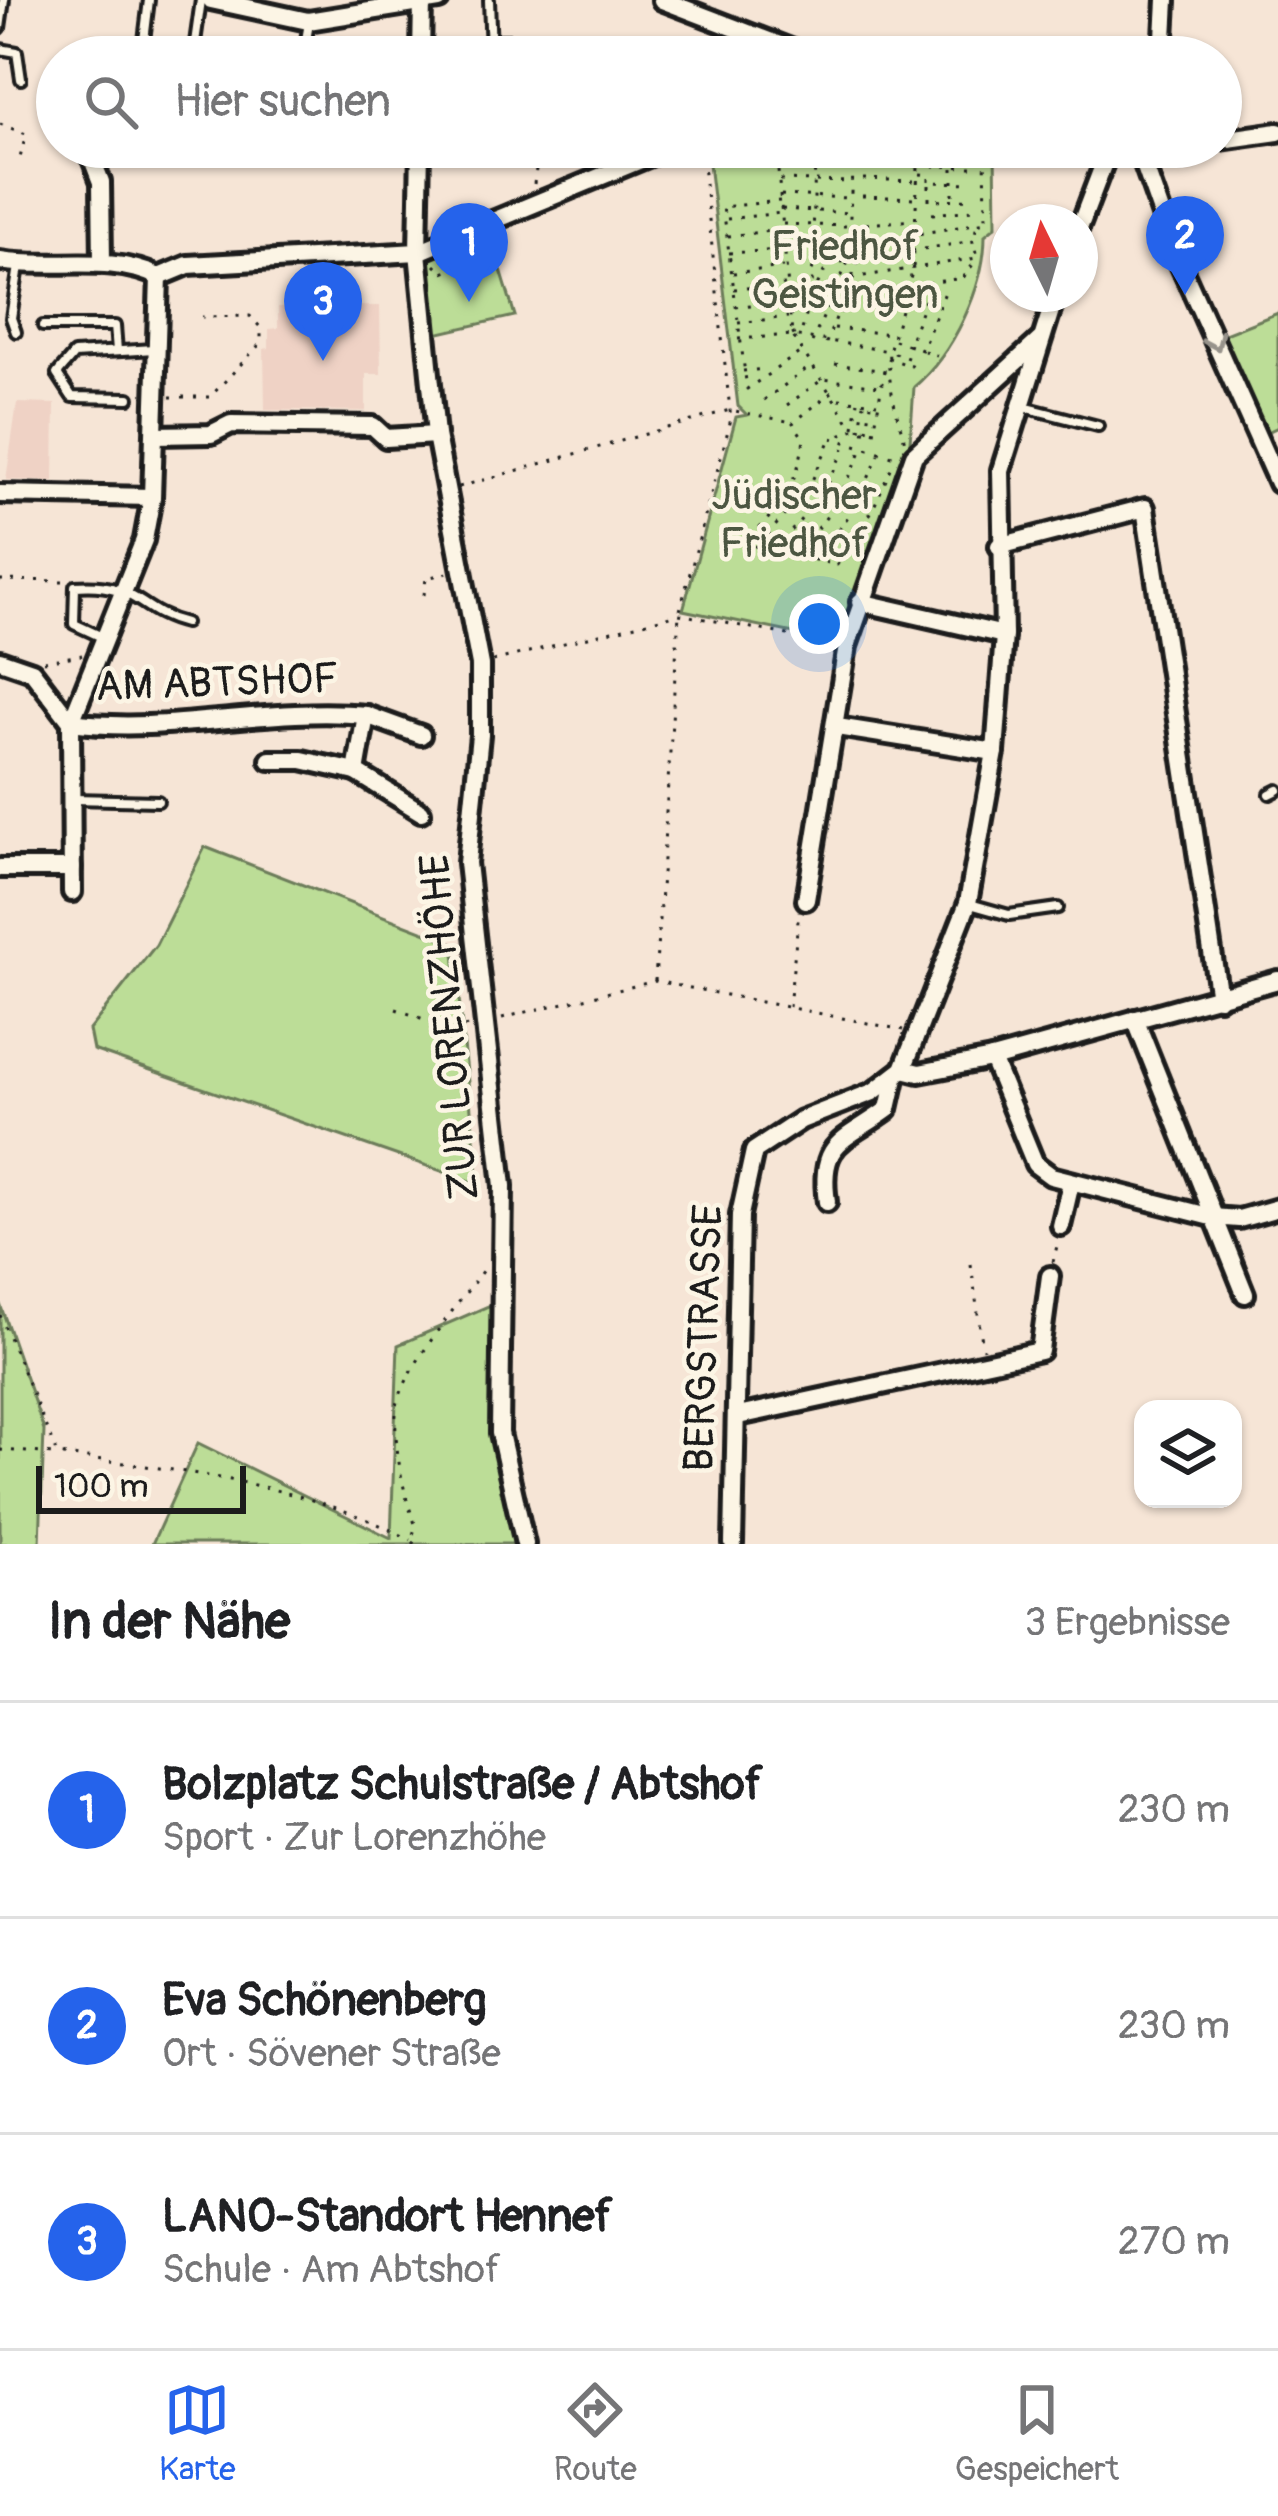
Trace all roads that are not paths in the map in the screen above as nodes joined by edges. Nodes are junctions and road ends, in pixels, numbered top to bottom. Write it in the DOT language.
graph roads {
  1 [pos="4,0"];
  2 [pos="149,0"];
  3 [pos="201,0"];
  4 [pos="211,0"];
  5 [pos="490,0"];
  6 [pos="662,0"];
  7 [pos="1166,0"];
  8 [pos="427,2"];
  9 [pos="309,21"];
  10 [pos="0,28"];
  11 [pos="145,36"];
  12 [pos="196,36"];
  13 [pos="306,36"];
  14 [pos="423,36"];
  15 [pos="490,36"];
  16 [pos="756,36"];
  17 [pos="1163,36"];
  18 [pos="0,49"];
  19 [pos="21,80"];
  20 [pos="1278,133"];
  21 [pos="1242,137"];
  22 [pos="96,168"];
  23 [pos="419,168"];
  24 [pos="622,168"];
  25 [pos="1101,168"];
  26 [pos="1145,168"];
  27 [pos="1088,204"];
  28 [pos="421,251"];
  29 [pos="102,262"];
  30 [pos="9,263"];
  31 [pos="159,277"];
  32 [pos="1050,312"];
  33 [pos="43,326"];
  34 [pos="16,332"];
  35 [pos="1040,339"];
  36 [pos="156,349"];
  37 [pos="117,351"];
  38 [pos="129,398"];
  39 [pos="1019,406"];
  40 [pos="1098,426"];
  41 [pos="157,435"];
  42 [pos="436,435"];
  43 [pos="1278,483"];
  44 [pos="0,494"];
  45 [pos="152,497"];
  46 [pos="999,546"];
  47 [pos="124,587"];
  48 [pos="860,602"];
  49 [pos="185,623"];
  50 [pos="1004,635"];
  51 [pos="99,645"];
  52 [pos="0,660"];
  53 [pos="365,715"];
  54 [pos="71,722"];
  55 [pos="837,727"];
  56 [pos="422,734"];
  57 [pos="995,752"];
  58 [pos="270,760"];
  59 [pos="356,772"];
  60 [pos="71,799"];
  61 [pos="158,801"];
  62 [pos="421,812"];
  63 [pos="0,868"];
  64 [pos="72,868"];
  65 [pos="72,892"];
  66 [pos="806,900"];
  67 [pos="968,903"];
  68 [pos="1058,908"];
  69 [pos="1278,980"];
  70 [pos="1219,998"];
  71 [pos="1135,1019"];
  72 [pos="992,1059"];
  73 [pos="899,1074"];
  74 [pos="1071,1184"];
  75 [pos="827,1202"];
  76 [pos="1278,1208"];
  77 [pos="1212,1217"];
  78 [pos="1061,1226"];
  79 [pos="1050,1276"];
  80 [pos="1245,1294"];
  81 [pos="738,1416"];
  82 [pos="525,1544"];
  83 [pos="733,1544"];
  1 -- 10 [label="lane"];
  2 -- 11 [label="lane"];
  3 -- 12 [label="lane"];
  4 -- 9 [label="street"];
  5 -- 15 [label="lane"];
  6 -- 16 [label="street"];
  7 -- 17 [label="street"];
  8 -- 9 [label="street"];
  8 -- 14 [label="street"];
  9 -- 13 [label="lane"];
  18 -- 19 [label="lane"];
  20 -- 21 [label="street"];
  22 -- 29 [label="street"];
  23 -- 28 [label="street, ZUR LORENZHÖHE"];
  24 -- 28 [label="street"];
  25 -- 27 [label="street"];
  26 -- 43 [label="street, one-way"];
  28 -- 31 [label="street"];
  28 -- 42 [label="street, ZUR LORENZHÖHE"];
  29 -- 30 [label="street"];
  29 -- 31 [label="street"];
  30 -- 34 [label="lane"];
  31 -- 36 [label="street, AM ABTSHOF"];
  32 -- 35 [label="street"];
  33 -- 37 [label="lane"];
  35 -- 39 [label="street"];
  35 -- 48 [label="street"];
  36 -- 37 [label="lane"];
  36 -- 41 [label="street, AM ABTSHOF"];
  37 -- 38 [label="lane"];
  39 -- 40 [label="lane"];
  39 -- 46 [label="street"];
  41 -- 42 [label="street"];
  41 -- 45 [label="street, AM ABTSHOF"];
  42 -- 82 [label="street, ZUR LORENZHÖHE"];
  44 -- 45 [label="street"];
  45 -- 47 [label="street, AM ABTSHOF"];
  46 -- 50 [label="street"];
  46 -- 70 [label="street"];
  47 -- 49 [label="lane"];
  47 -- 51 [label="street, AM ABTSHOF"];
  47 -- 51 [label="lane"];
  48 -- 50 [label="street"];
  48 -- 55 [label="street"];
  50 -- 57 [label="street"];
  51 -- 54 [label="street, AM ABTSHOF"];
  52 -- 54 [label="street, AM ABTSHOF"];
  53 -- 54 [label="street, AM ABTSHOF"];
  53 -- 56 [label="street, AM ABTSHOF"];
  53 -- 59 [label="street, AM ABTSHOF"];
  54 -- 60 [label="street, AM ABTSHOF"];
  55 -- 57 [label="street"];
  55 -- 66 [label="street"];
  57 -- 67 [label="street"];
  58 -- 59 [label="street, AM ABTSHOF"];
  59 -- 62 [label="street, AM ABTSHOF"];
  60 -- 61 [label="lane"];
  60 -- 64 [label="street, AM ABTSHOF"];
  63 -- 64 [label="street"];
  64 -- 65 [label="street, AM ABTSHOF"];
  67 -- 68 [label="lane"];
  67 -- 73 [label="street"];
  69 -- 70 [label="street"];
  70 -- 71 [label="street"];
  71 -- 72 [label="street"];
  71 -- 77 [label="street"];
  72 -- 73 [label="street"];
  72 -- 74 [label="street"];
  73 -- 75 [label="street"];
  73 -- 81 [label="street, BERGSTRASSE"];
  74 -- 77 [label="street"];
  74 -- 78 [label="street"];
  76 -- 77 [label="street"];
  77 -- 80 [label="street"];
  79 -- 81 [label="street"];
  81 -- 83 [label="street, BERGSTRASSE"];
}
